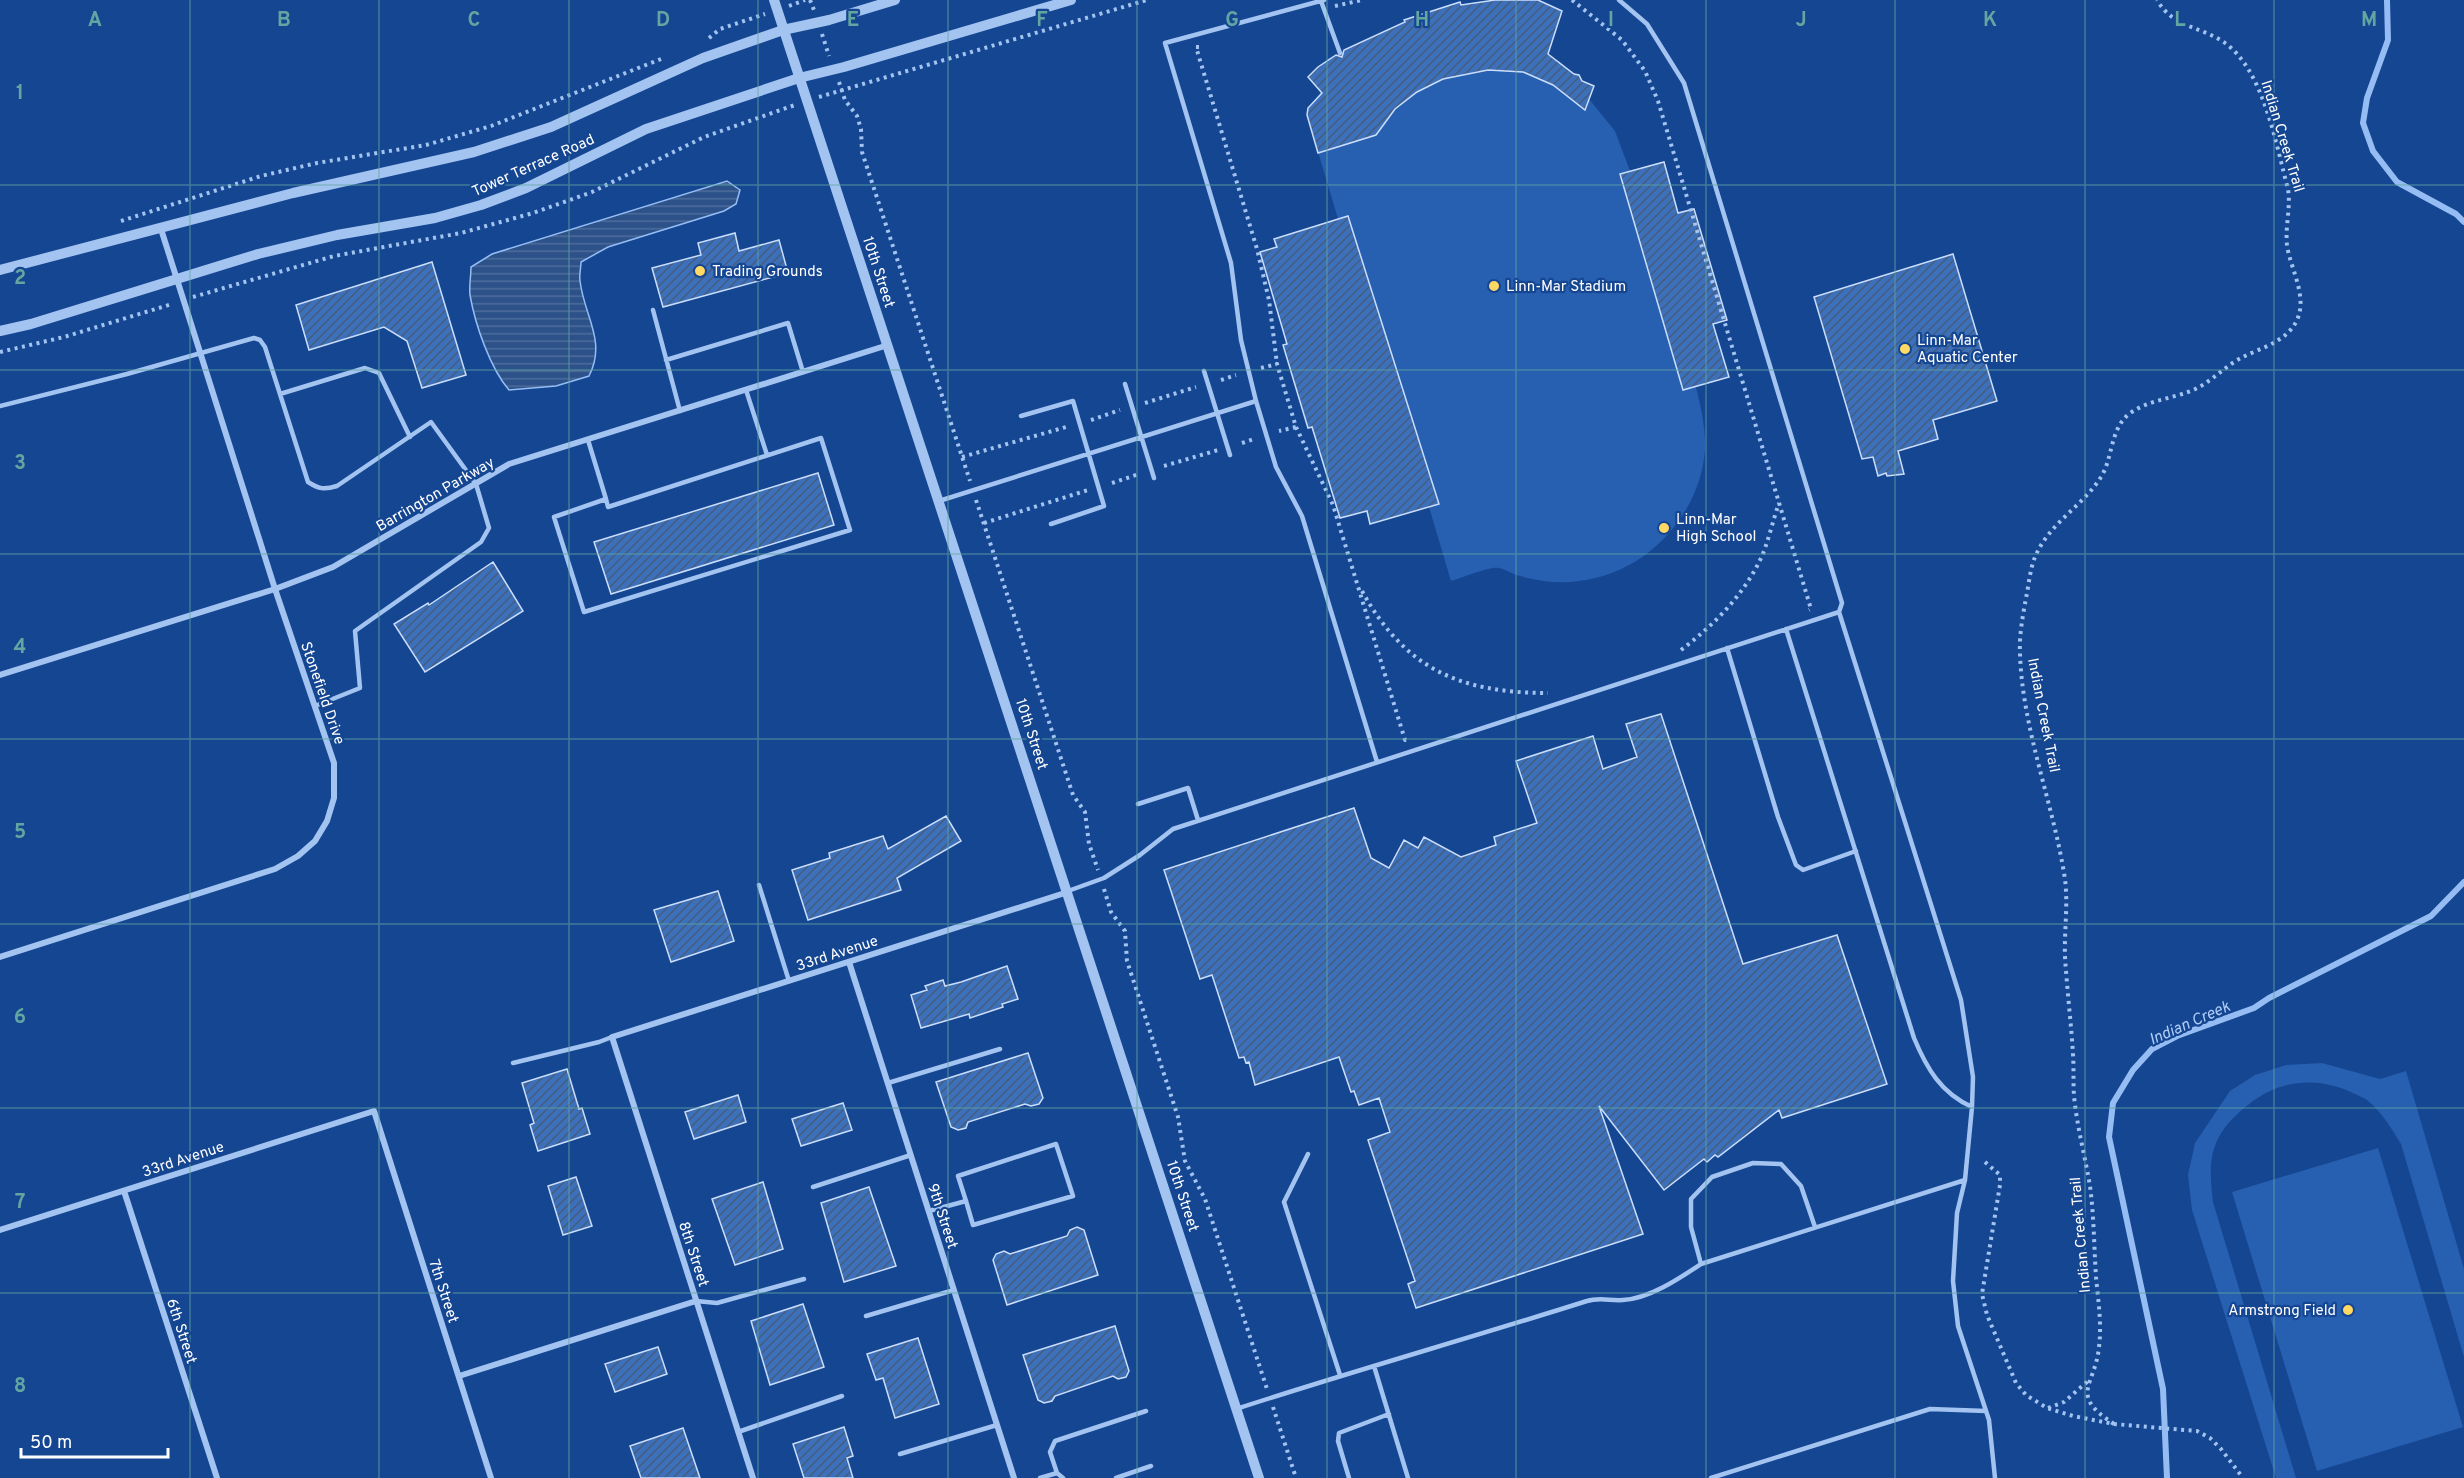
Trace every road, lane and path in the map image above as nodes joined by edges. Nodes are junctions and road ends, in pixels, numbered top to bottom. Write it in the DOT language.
graph roads {
  1 [pos="774,0"];
  2 [pos="810,0"];
  3 [pos="895,0"];
  4 [pos="1071,0"];
  5 [pos="1147,0"];
  6 [pos="1322,0"];
  7 [pos="1362,0"];
  8 [pos="1572,0"];
  9 [pos="1619,0"];
  10 [pos="2157,0"];
  11 [pos="1323,9"];
  12 [pos="748,20"];
  13 [pos="818,22"];
  14 [pos="783,30"];
  15 [pos="703,41"];
  16 [pos="1207,44"];
  17 [pos="1340,53"];
  18 [pos="664,57"];
  19 [pos="834,69"];
  20 [pos="799,78"];
  21 [pos="841,89"];
  22 [pos="836,91"];
  23 [pos="110,225"];
  24 [pos="162,229"];
  25 [pos="0,270"];
  26 [pos="178,279"];
  27 [pos="653,310"];
  28 [pos="0,331"];
  29 [pos="888,345"];
  30 [pos="201,353"];
  31 [pos="666,360"];
  32 [pos="1277,364"];
  33 [pos="1261,368"];
  34 [pos="1204,371"];
  35 [pos="803,372"];
  36 [pos="1236,375"];
  37 [pos="1221,380"];
  38 [pos="1125,384"];
  39 [pos="1196,387"];
  40 [pos="746,390"];
  41 [pos="280,394"];
  42 [pos="1256,401"];
  43 [pos="1145,403"];
  44 [pos="0,406"];
  45 [pos="1120,410"];
  46 [pos="680,411"];
  47 [pos="1217,413"];
  48 [pos="1021,416"];
  49 [pos="1091,420"];
  50 [pos="1066,427"];
  51 [pos="1296,427"];
  52 [pos="1279,432"];
  53 [pos="410,437"];
  54 [pos="1141,437"];
  55 [pos="1254,439"];
  56 [pos="588,440"];
  57 [pos="1242,443"];
  58 [pos="1218,450"];
  59 [pos="1088,454"];
  60 [pos="767,455"];
  61 [pos="1230,455"];
  62 [pos="962,458"];
  63 [pos="1164,466"];
  64 [pos="1139,474"];
  65 [pos="1154,478"];
  66 [pos="1112,483"];
  67 [pos="476,484"];
  68 [pos="973,490"];
  69 [pos="1088,490"];
  70 [pos="606,499"];
  71 [pos="939,501"];
  72 [pos="1779,502"];
  73 [pos="984,523"];
  74 [pos="1051,524"];
  75 [pos="1358,584"];
  76 [pos="275,589"];
  77 [pos="1839,612"];
  78 [pos="1800,613"];
  79 [pos="1786,629"];
  80 [pos="1700,645"];
  81 [pos="1727,648"];
  82 [pos="0,675"];
  83 [pos="1529,700"];
  84 [pos="315,706"];
  85 [pos="1416,737"];
  86 [pos="1377,762"];
  87 [pos="1138,804"];
  88 [pos="1198,820"];
  89 [pos="1856,851"];
  90 [pos="1101,879"];
  91 [pos="759,885"];
  92 [pos="1068,891"];
  93 [pos="0,957"];
  94 [pos="849,962"];
  95 [pos="789,981"];
  96 [pos="612,1037"];
  97 [pos="1000,1049"];
  98 [pos="513,1063"];
  99 [pos="888,1083"];
  100 [pos="1972,1107"];
  101 [pos="374,1111"];
  102 [pos="1308,1154"];
  103 [pos="911,1155"];
  104 [pos="1985,1162"];
  105 [pos="1965,1180"];
  106 [pos="813,1187"];
  107 [pos="124,1191"];
  108 [pos="966,1200"];
  109 [pos="929,1211"];
  110 [pos="1815,1227"];
  111 [pos="0,1230"];
  112 [pos="1701,1264"];
  113 [pos="804,1279"];
  114 [pos="954,1290"];
  115 [pos="696,1301"];
  116 [pos="866,1316"];
  117 [pos="1374,1366"];
  118 [pos="1340,1374"];
  119 [pos="459,1376"];
  120 [pos="2088,1381"];
  121 [pos="842,1396"];
  122 [pos="1270,1398"];
  123 [pos="1236,1408"];
  124 [pos="2047,1408"];
  125 [pos="1146,1411"];
  126 [pos="1986,1411"];
  127 [pos="1389,1414"];
  128 [pos="2114,1424"];
  129 [pos="997,1425"];
  130 [pos="738,1432"];
  131 [pos="900,1454"];
  132 [pos="1151,1466"];
  133 [pos="1057,1473"];
  134 [pos="217,1478"];
  135 [pos="491,1478"];
  136 [pos="753,1478"];
  137 [pos="1014,1478"];
  138 [pos="1040,1478"];
  139 [pos="1063,1478"];
  140 [pos="1116,1478"];
  141 [pos="1259,1478"];
  142 [pos="1296,1478"];
  143 [pos="1349,1478"];
  144 [pos="1408,1478"];
  145 [pos="1711,1478"];
  146 [pos="1995,1478"];
  147 [pos="2243,1478"];
  1 -- 14 [label="street, 10th Street"];
  2 -- 13 [label="path"];
  3 -- 13 [label="street, Tower Terrace Road"];
  4 -- 19 [label="street, Tower Terrace Road"];
  5 -- 21 [label="path"];
  6 -- 11 [label="lane"];
  6 -- 42 [label="lane"];
  7 -- 11 [label="path"];
  8 -- 72 [label="path"];
  9 -- 77 [label="lane"];
  10 -- 120 [label="path, Indian Creek Trail"];
  11 -- 17 [label="lane"];
  12 -- 15 [label="path"];
  13 -- 14 [label="street, Tower Terrace Road"];
  13 -- 19 [label="path"];
  14 -- 20 [label="street, 10th Street"];
  14 -- 24 [label="street, Tower Terrace Road"];
  16 -- 32 [label="path"];
  18 -- 23 [label="path"];
  19 -- 20 [label="street, Tower Terrace Road"];
  19 -- 21 [label="path"];
  20 -- 26 [label="street, Tower Terrace Road"];
  20 -- 29 [label="street, 10th Street"];
  21 -- 22 [label="path"];
  21 -- 62 [label="path"];
  24 -- 25 [label="street, Tower Terrace Road"];
  24 -- 26 [label="street, Stonefield Drive"];
  26 -- 28 [label="street, Tower Terrace Road"];
  26 -- 30 [label="street, Stonefield Drive"];
  27 -- 31 [label="lane"];
  29 -- 35 [label="street, Barrington Parkway"];
  29 -- 71 [label="street, 10th Street"];
  30 -- 41 [label="lane"];
  30 -- 44 [label="lane"];
  30 -- 76 [label="street, Stonefield Drive"];
  31 -- 35 [label="lane"];
  31 -- 46 [label="lane"];
  32 -- 33 [label="path"];
  32 -- 51 [label="path"];
  34 -- 47 [label="lane"];
  35 -- 40 [label="street, Barrington Parkway"];
  36 -- 37 [label="path"];
  38 -- 54 [label="lane"];
  39 -- 43 [label="path"];
  40 -- 46 [label="street, Barrington Parkway"];
  40 -- 60 [label="lane"];
  41 -- 53 [label="lane"];
  41 -- 53 [label="lane"];
  42 -- 47 [label="lane"];
  42 -- 86 [label="lane"];
  45 -- 49 [label="path"];
  46 -- 56 [label="street, Barrington Parkway"];
  47 -- 54 [label="lane"];
  47 -- 61 [label="lane"];
  48 -- 59 [label="lane"];
  50 -- 62 [label="path"];
  51 -- 52 [label="path"];
  51 -- 75 [label="path"];
  53 -- 67 [label="lane"];
  54 -- 59 [label="lane"];
  54 -- 65 [label="lane"];
  55 -- 57 [label="path"];
  56 -- 67 [label="street, Barrington Parkway"];
  56 -- 70 [label="lane"];
  58 -- 63 [label="path"];
  59 -- 68 [label="lane"];
  59 -- 74 [label="lane"];
  60 -- 70 [label="lane"];
  60 -- 70 [label="lane"];
  62 -- 68 [label="path"];
  64 -- 66 [label="path"];
  67 -- 76 [label="street, Barrington Parkway"];
  67 -- 84 [label="lane"];
  68 -- 71 [label="lane"];
  68 -- 73 [label="path"];
  69 -- 73 [label="path"];
  71 -- 92 [label="street, 10th Street"];
  72 -- 78 [label="path"];
  72 -- 80 [label="path"];
  73 -- 90 [label="path"];
  75 -- 83 [label="path"];
  75 -- 85 [label="path"];
  76 -- 82 [label="street, Barrington Parkway"];
  76 -- 84 [label="street, Stonefield Drive"];
  77 -- 79 [label="lane"];
  77 -- 100 [label="lane"];
  79 -- 81 [label="lane"];
  79 -- 89 [label="lane"];
  81 -- 86 [label="lane"];
  81 -- 89 [label="lane"];
  84 -- 93 [label="street, Stonefield Drive"];
  86 -- 88 [label="lane"];
  87 -- 88 [label="lane"];
  88 -- 90 [label="lane"];
  89 -- 100 [label="lane"];
  90 -- 92 [label="lane"];
  90 -- 122 [label="path"];
  91 -- 95 [label="lane"];
  92 -- 94 [label="street, 33rd Avenue"];
  92 -- 123 [label="street, 10th Street"];
  94 -- 95 [label="street, 33rd Avenue"];
  94 -- 99 [label="street, 9th Street"];
  95 -- 96 [label="street, 33rd Avenue"];
  96 -- 98 [label="lane"];
  96 -- 115 [label="street, 8th Street"];
  97 -- 99 [label="lane"];
  99 -- 103 [label="street, 9th Street"];
  100 -- 105 [label="lane"];
  101 -- 107 [label="street, 33rd Avenue"];
  101 -- 119 [label="street, 7th Street"];
  102 -- 118 [label="lane"];
  103 -- 106 [label="lane"];
  103 -- 109 [label="street, 9th Street"];
  104 -- 124 [label="path"];
  105 -- 110 [label="lane"];
  105 -- 126 [label="lane"];
  107 -- 111 [label="street, 33rd Avenue"];
  107 -- 134 [label="street, 6th Street"];
  108 -- 108 [label="lane"];
  108 -- 109 [label="lane"];
  109 -- 114 [label="street, 9th Street"];
  110 -- 112 [label="lane"];
  110 -- 112 [label="lane"];
  112 -- 117 [label="lane"];
  113 -- 115 [label="lane"];
  114 -- 116 [label="lane"];
  114 -- 129 [label="street, 9th Street"];
  115 -- 119 [label="street"];
  115 -- 130 [label="street, 8th Street"];
  117 -- 118 [label="lane"];
  117 -- 127 [label="lane"];
  118 -- 122 [label="lane"];
  119 -- 135 [label="street, 7th Street"];
  120 -- 124 [label="path"];
  120 -- 128 [label="path, Indian Creek Trail"];
  121 -- 130 [label="lane"];
  122 -- 123 [label="lane"];
  122 -- 142 [label="path"];
  123 -- 141 [label="street, 10th Street"];
  124 -- 128 [label="path"];
  125 -- 133 [label="lane"];
  126 -- 145 [label="lane"];
  126 -- 146 [label="lane"];
  127 -- 143 [label="lane"];
  127 -- 144 [label="lane"];
  128 -- 147 [label="path"];
  129 -- 131 [label="lane"];
  129 -- 137 [label="street, 9th Street"];
  130 -- 136 [label="street, 8th Street"];
  132 -- 140 [label="lane"];
  133 -- 138 [label="lane"];
  133 -- 139 [label="lane"];
}
